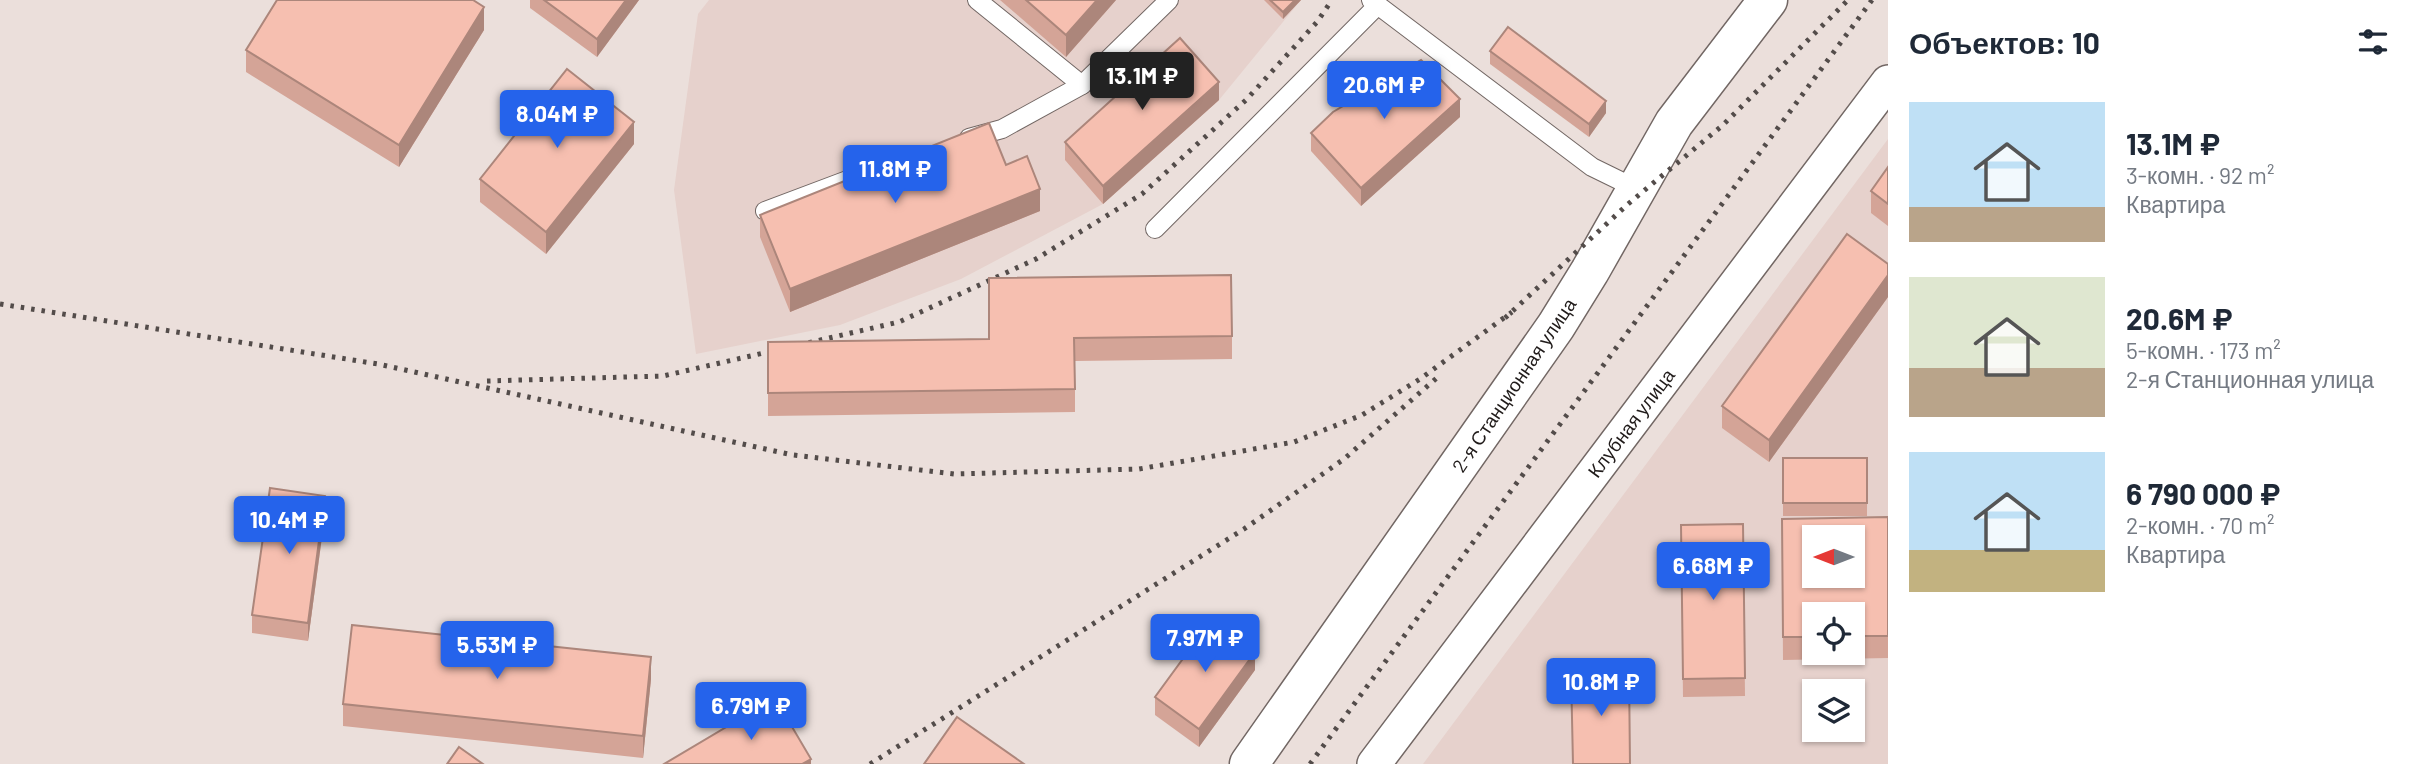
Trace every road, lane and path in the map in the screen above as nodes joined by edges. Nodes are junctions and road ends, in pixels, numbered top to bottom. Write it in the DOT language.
graph roads {
  1 [pos="976,0"];
  2 [pos="1169,0"];
  3 [pos="1768,0"];
  4 [pos="1375,2"];
  5 [pos="1888,82"];
  6 [pos="1082,85"];
  7 [pos="952,143"];
  8 [pos="877,169"];
  9 [pos="1637,189"];
  10 [pos="765,211"];
  11 [pos="1155,229"];
  12 [pos="1250,764"];
  13 [pos="1374,764"];
  1 -- 6 [label="lane"];
  2 -- 6 [label="lane"];
  3 -- 9 [label="main road, 2-я Станционная улица"];
  4 -- 9 [label="lane"];
  4 -- 11 [label="lane"];
  5 -- 13 [label="street, Клубная улица"];
  6 -- 7 [label="lane"];
  8 -- 10 [label="lane"];
  9 -- 12 [label="main road, 2-я Станционная улица"];
}
